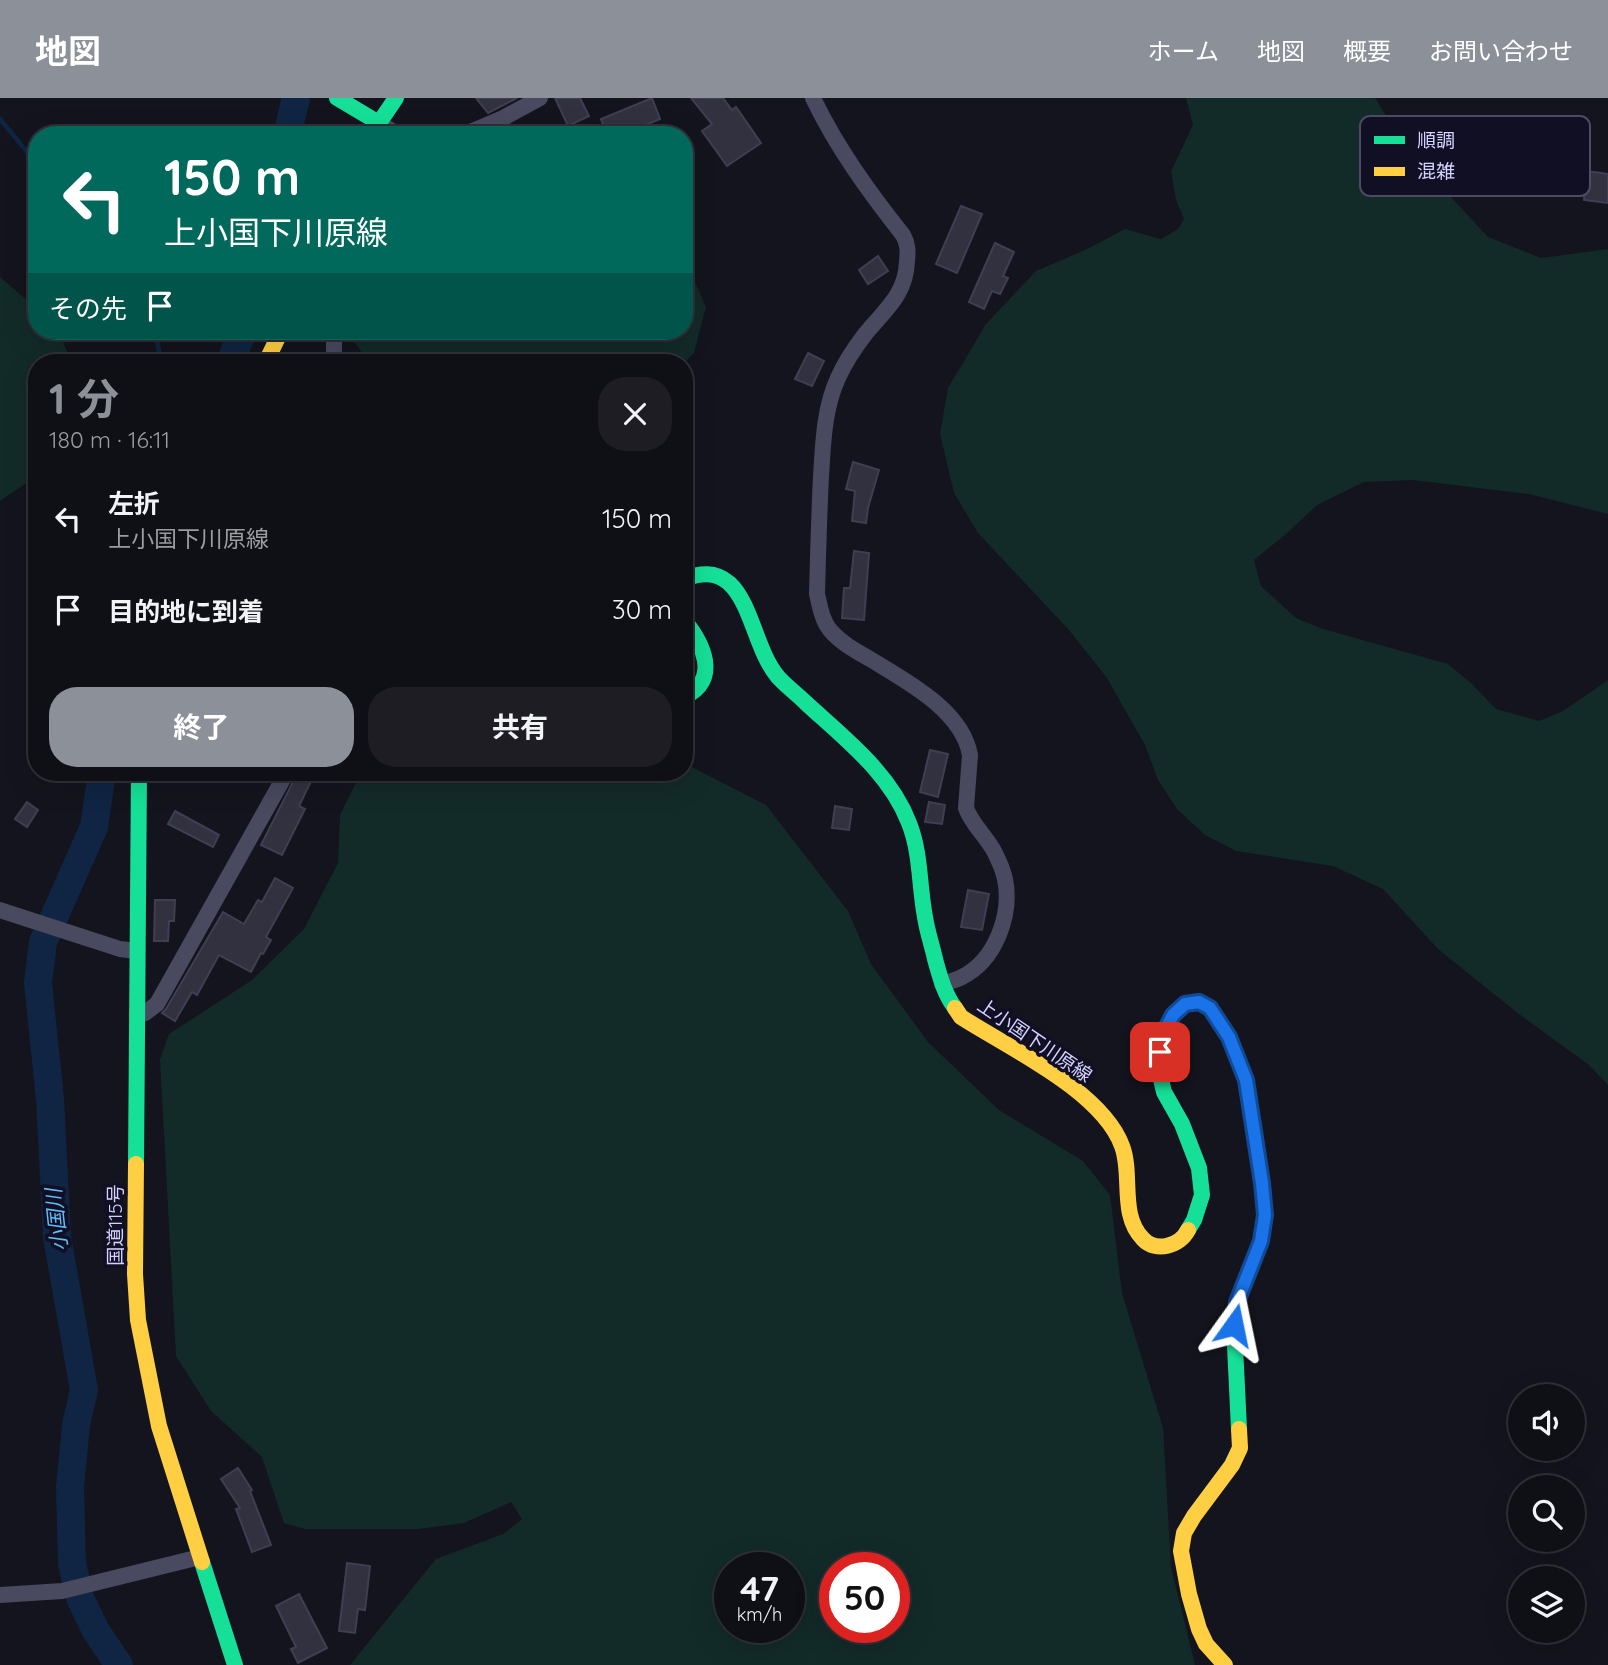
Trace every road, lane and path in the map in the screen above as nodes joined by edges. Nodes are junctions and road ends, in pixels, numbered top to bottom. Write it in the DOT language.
graph roads {
  1 [pos="337,98"];
  2 [pos="396,98"];
  3 [pos="540,98"];
  4 [pos="813,98"];
  5 [pos="372,126"];
  6 [pos="378,126"];
  7 [pos="484,126"];
  8 [pos="693,576"];
  9 [pos="693,634"];
  10 [pos="693,692"];
  11 [pos="139,781"];
  12 [pos="282,781"];
  13 [pos="0,910"];
  14 [pos="137,951"];
  15 [pos="942,984"];
  16 [pos="137,1014"];
  17 [pos="200,1557"];
  18 [pos="0,1595"];
  19 [pos="235,1665"];
  20 [pos="1225,1665"];
  1 -- 5 [label="main road"];
  2 -- 6 [label="main road"];
  3 -- 7 [label="street"];
  4 -- 15 [label="street"];
  8 -- 15 [label="main road, 上小国下川原線"];
  9 -- 10 [label="main road"];
  11 -- 14 [label="main road, 国道115号"];
  12 -- 16 [label="street"];
  13 -- 14 [label="street"];
  14 -- 16 [label="main road, 国道115号"];
  15 -- 20 [label="main road, 上小国下川原線"];
  16 -- 17 [label="main road, 国道115号"];
  17 -- 18 [label="street"];
  17 -- 19 [label="main road, 国道115号"];
}
